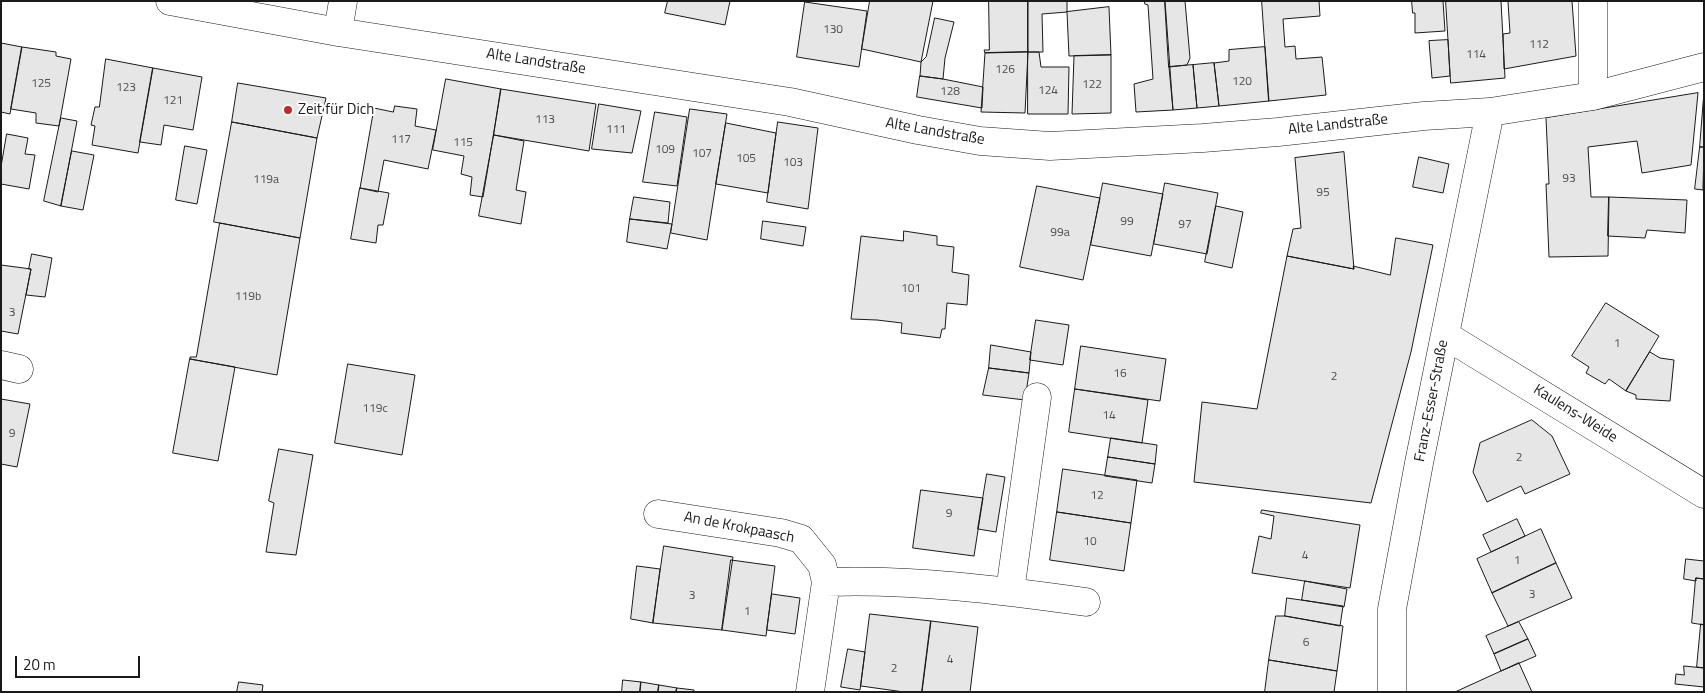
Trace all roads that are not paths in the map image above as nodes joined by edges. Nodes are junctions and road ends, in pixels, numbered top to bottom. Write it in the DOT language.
graph roads {
  1 [pos="170,1"];
  2 [pos="343,1"];
  3 [pos="1593,1"];
  4 [pos="338,32"];
  5 [pos="1704,67"];
  6 [pos="1593,96"];
  7 [pos="1490,112"];
  8 [pos="1445,334"];
  9 [pos="1037,397"];
  10 [pos="1704,494"];
  11 [pos="658,514"];
  12 [pos="826,582"];
  13 [pos="1010,591"];
  14 [pos="1086,602"];
  15 [pos="810,692"];
  16 [pos="1392,692"];
  1 -- 4 [label="street, Alte Landstraße"];
  2 -- 4 [label="street"];
  3 -- 6 [label="street"];
  4 -- 7 [label="street, Alte Landstraße"];
  5 -- 6 [label="street, Alte Landstraße"];
  6 -- 7 [label="street, Alte Landstraße"];
  7 -- 8 [label="street, Franz-Esser-Straße"];
  8 -- 10 [label="street, Kaulens-Weide"];
  8 -- 16 [label="street, Franz-Esser-Straße"];
  9 -- 13 [label="street"];
  11 -- 12 [label="street, An de Krokpaasch"];
  12 -- 13 [label="street"];
  12 -- 15 [label="street, An de Krokpaasch"];
  13 -- 14 [label="street"];
}
